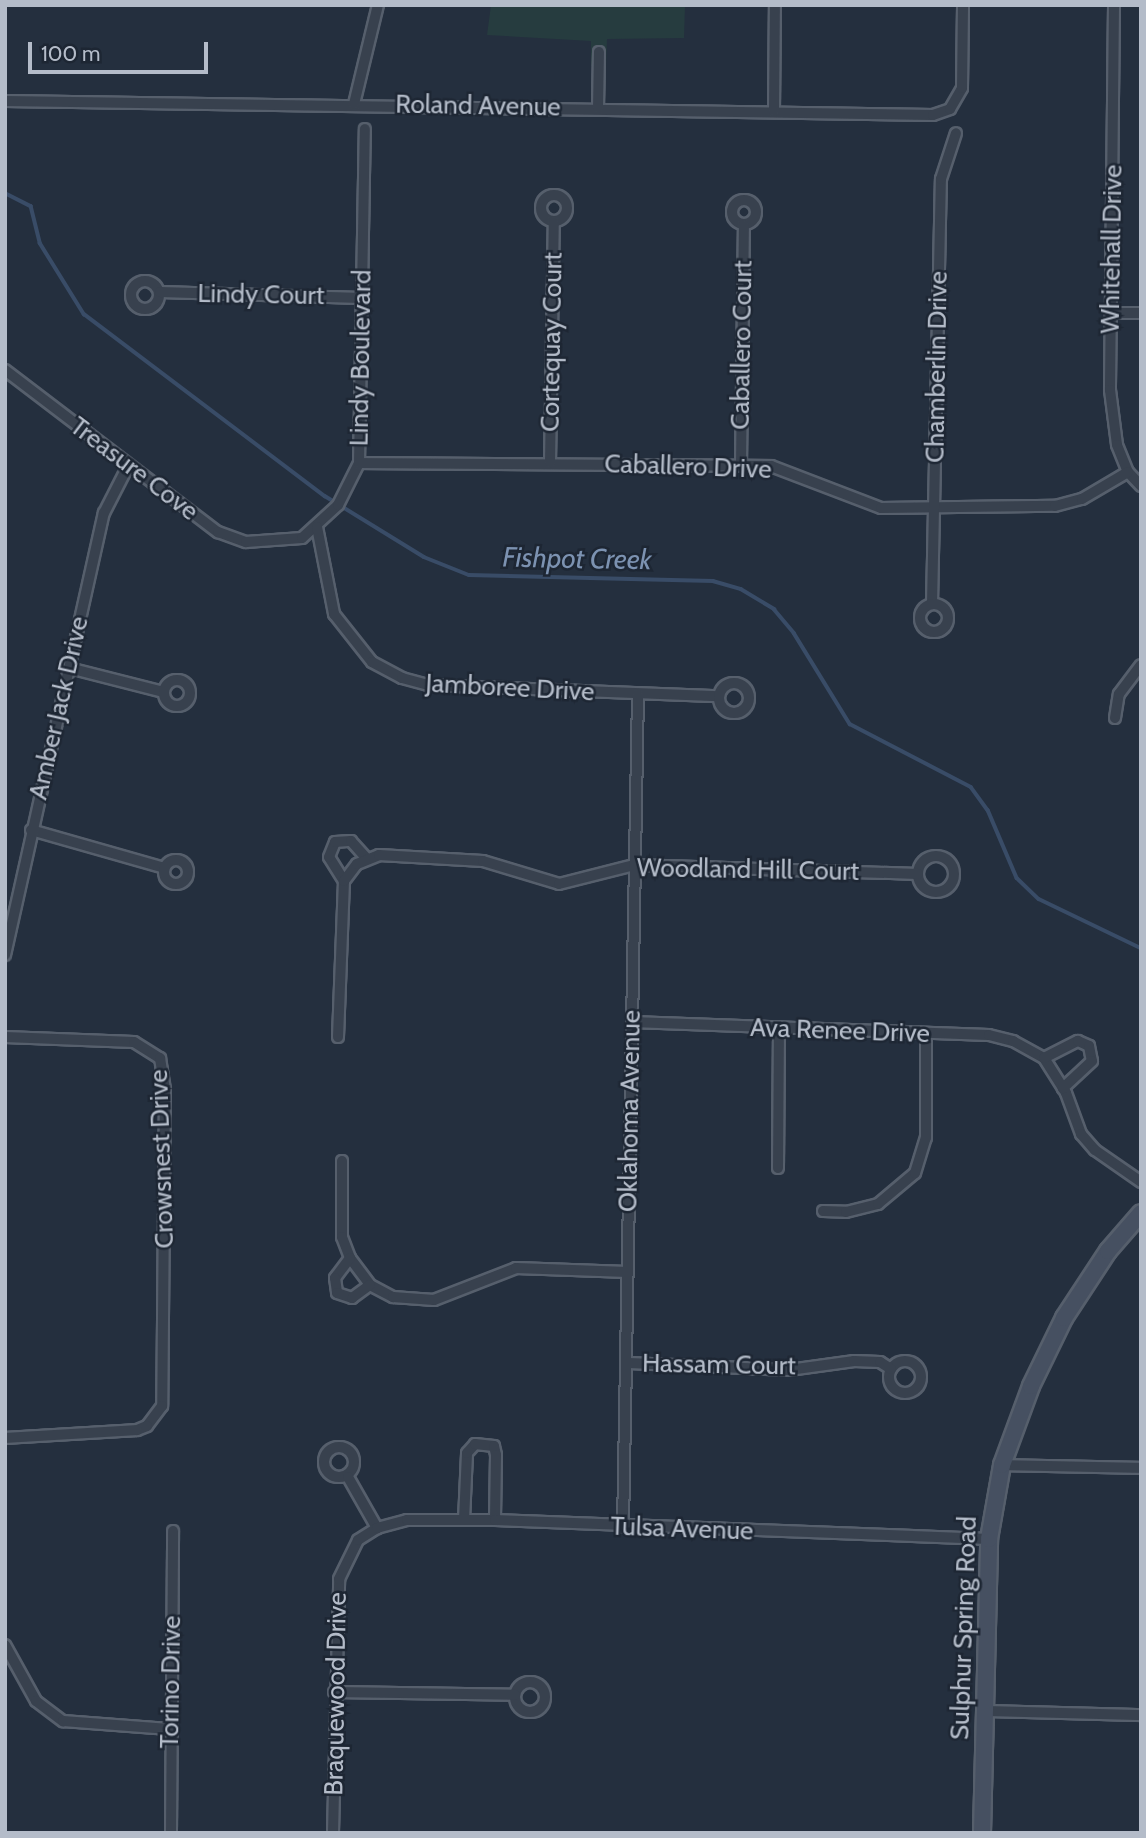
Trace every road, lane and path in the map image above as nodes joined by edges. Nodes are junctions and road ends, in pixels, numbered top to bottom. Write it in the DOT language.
graph roads {
  1 [pos="379,5"];
  2 [pos="775,5"];
  3 [pos="962,5"];
  4 [pos="1114,5"];
  5 [pos="599,52"];
  6 [pos="5,101"];
  7 [pos="355,104"];
  8 [pos="598,108"];
  9 [pos="774,111"];
  10 [pos="365,129"];
  11 [pos="956,132"];
  12 [pos="554,220"];
  13 [pos="744,225"];
  14 [pos="160,292"];
  15 [pos="362,298"];
  16 [pos="1112,313"];
  17 [pos="1141,313"];
  18 [pos="5,370"];
  19 [pos="359,463"];
  20 [pos="550,463"];
  21 [pos="741,464"];
  22 [pos="128,466"];
  23 [pos="1128,472"];
  24 [pos="1141,486"];
  25 [pos="934,506"];
  26 [pos="317,527"];
  27 [pos="274,543"];
  28 [pos="932,604"];
  29 [pos="1141,665"];
  30 [pos="69,668"];
  31 [pos="164,692"];
  32 [pos="638,694"];
  33 [pos="719,696"];
  34 [pos="1115,718"];
  35 [pos="31,830"];
  36 [pos="366,859"];
  37 [pos="634,865"];
  38 [pos="164,868"];
  39 [pos="918,874"];
  40 [pos="344,881"];
  41 [pos="5,955"];
  42 [pos="632,1022"];
  43 [pos="779,1028"];
  44 [pos="926,1035"];
  45 [pos="5,1037"];
  46 [pos="338,1037"];
  47 [pos="1044,1058"];
  48 [pos="1063,1088"];
  49 [pos="342,1161"];
  50 [pos="778,1168"];
  51 [pos="1141,1182"];
  52 [pos="823,1211"];
  53 [pos="1141,1213"];
  54 [pos="350,1258"];
  55 [pos="628,1272"];
  56 [pos="370,1285"];
  57 [pos="629,1363"];
  58 [pos="891,1368"];
  59 [pos="5,1438"];
  60 [pos="1002,1465"];
  61 [pos="1141,1468"];
  62 [pos="348,1477"];
  63 [pos="464,1520"];
  64 [pos="495,1520"];
  65 [pos="624,1527"];
  66 [pos="377,1528"];
  67 [pos="173,1531"];
  68 [pos="989,1539"];
  69 [pos="5,1645"];
  70 [pos="334,1692"];
  71 [pos="515,1695"];
  72 [pos="983,1712"];
  73 [pos="1141,1715"];
  74 [pos="169,1729"];
  75 [pos="171,1833"];
  76 [pos="333,1833"];
  77 [pos="982,1833"];
  1 -- 7 [label="street"];
  2 -- 9 [label="street"];
  3 -- 9 [label="street, Roland Avenue"];
  4 -- 16 [label="street, Whitehall Drive"];
  5 -- 8 [label="street"];
  6 -- 7 [label="street, Roland Avenue"];
  7 -- 8 [label="street, Roland Avenue"];
  8 -- 9 [label="street, Roland Avenue"];
  10 -- 15 [label="street, Lindy Boulevard"];
  11 -- 25 [label="street, Chamberlin Drive"];
  12 -- 20 [label="street, Cortequay Court"];
  13 -- 21 [label="street, Caballero Court"];
  14 -- 15 [label="street, Lindy Court"];
  15 -- 19 [label="street, Lindy Boulevard"];
  16 -- 17 [label="street"];
  16 -- 23 [label="street, Whitehall Drive"];
  18 -- 22 [label="street, Treasure Cove"];
  19 -- 20 [label="street, Caballero Drive"];
  19 -- 26 [label="street, Lindy Boulevard"];
  20 -- 21 [label="street, Caballero Drive"];
  21 -- 25 [label="street, Caballero Drive"];
  22 -- 27 [label="street, Treasure Cove"];
  22 -- 30 [label="street, Amber Jack Drive"];
  23 -- 24 [label="street, Whitehall Drive"];
  23 -- 25 [label="street, Caballero Drive"];
  25 -- 28 [label="street, Chamberlin Drive"];
  26 -- 27 [label="street, Lindy Boulevard"];
  26 -- 32 [label="street, Jamboree Drive"];
  29 -- 34 [label="street"];
  30 -- 31 [label="street"];
  30 -- 35 [label="street, Amber Jack Drive"];
  32 -- 33 [label="street, Jamboree Drive"];
  32 -- 37 [label="street, Oklahoma Avenue"];
  35 -- 38 [label="street"];
  35 -- 41 [label="street, Amber Jack Drive"];
  36 -- 37 [label="street, Woodland Hill Court"];
  36 -- 40 [label="street"];
  36 -- 40 [label="street"];
  37 -- 39 [label="street, Woodland Hill Court"];
  37 -- 42 [label="street, Oklahoma Avenue"];
  40 -- 46 [label="street"];
  42 -- 43 [label="street, Ava Renee Drive"];
  42 -- 55 [label="street, Oklahoma Avenue"];
  43 -- 44 [label="street, Ava Renee Drive"];
  43 -- 50 [label="street"];
  44 -- 47 [label="street, Ava Renee Drive"];
  44 -- 52 [label="street"];
  45 -- 59 [label="street, Crowsnest Drive"];
  47 -- 48 [label="street"];
  47 -- 48 [label="street"];
  48 -- 51 [label="street"];
  49 -- 54 [label="street"];
  53 -- 60 [label="main road, Sulphur Spring Road"];
  54 -- 56 [label="street"];
  54 -- 56 [label="street"];
  55 -- 56 [label="street"];
  55 -- 57 [label="street, Oklahoma Avenue"];
  57 -- 58 [label="street, Hassam Court"];
  57 -- 65 [label="street, Oklahoma Avenue"];
  60 -- 61 [label="street"];
  60 -- 68 [label="main road, Sulphur Spring Road"];
  62 -- 66 [label="street"];
  63 -- 64 [label="street, Tulsa Avenue"];
  63 -- 64 [label="street"];
  63 -- 66 [label="street, Tulsa Avenue"];
  64 -- 65 [label="street, Tulsa Avenue"];
  65 -- 68 [label="street, Tulsa Avenue"];
  66 -- 70 [label="street, Braquewood Drive"];
  67 -- 74 [label="street, Torino Drive"];
  68 -- 72 [label="main road, Sulphur Spring Road"];
  69 -- 74 [label="street"];
  70 -- 71 [label="street"];
  70 -- 76 [label="street, Braquewood Drive"];
  72 -- 73 [label="street"];
  72 -- 77 [label="main road, Sulphur Spring Road"];
  74 -- 75 [label="street, Torino Drive"];
}
